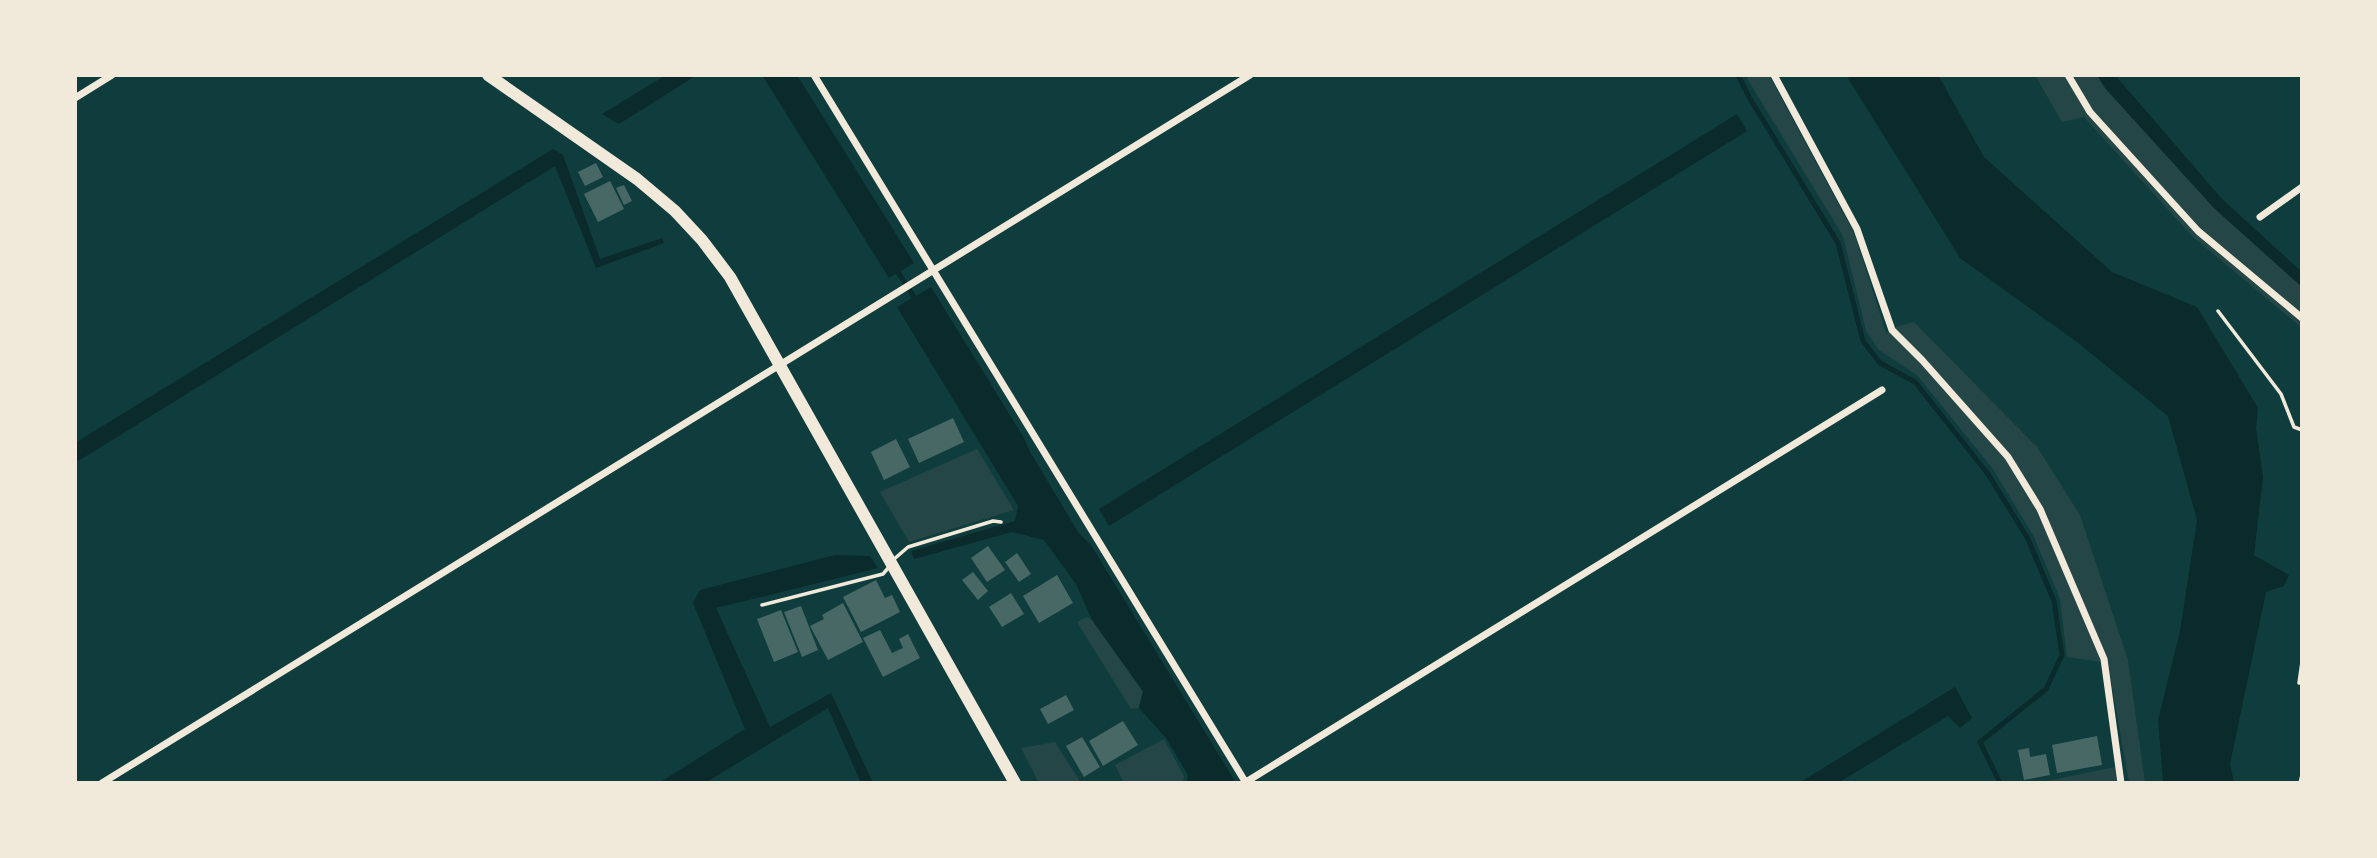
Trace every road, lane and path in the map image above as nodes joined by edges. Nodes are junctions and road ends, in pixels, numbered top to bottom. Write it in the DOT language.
graph roads {
  1 [pos="112,75"];
  2 [pos="488,75"];
  3 [pos="814,75"];
  4 [pos="1250,75"];
  5 [pos="1774,75"];
  6 [pos="2068,75"];
  7 [pos="75,98"];
  8 [pos="2302,187"];
  9 [pos="2260,217"];
  10 [pos="934,269"];
  11 [pos="2218,311"];
  12 [pos="2302,318"];
  13 [pos="781,366"];
  14 [pos="1882,390"];
  15 [pos="2302,430"];
  16 [pos="1001,522"];
  17 [pos="891,562"];
  18 [pos="762,605"];
  19 [pos="2302,662"];
  20 [pos="2302,683"];
  21 [pos="2302,775"];
  22 [pos="1246,782"];
  23 [pos="102,783"];
  24 [pos="1015,783"];
  25 [pos="2121,783"];
  26 [pos="2300,783"];
  1 -- 7 [label="street"];
  2 -- 13 [label="highway"];
  3 -- 10 [label="street"];
  4 -- 10 [label="street"];
  5 -- 25 [label="street"];
  6 -- 12 [label="street"];
  8 -- 9 [label="street"];
  10 -- 13 [label="street"];
  10 -- 22 [label="street"];
  11 -- 15 [label="path"];
  13 -- 17 [label="highway"];
  13 -- 23 [label="street"];
  14 -- 22 [label="street"];
  16 -- 17 [label="lane"];
  17 -- 18 [label="lane"];
  17 -- 24 [label="highway"];
  19 -- 20 [label="path"];
  21 -- 26 [label="path"];
}
